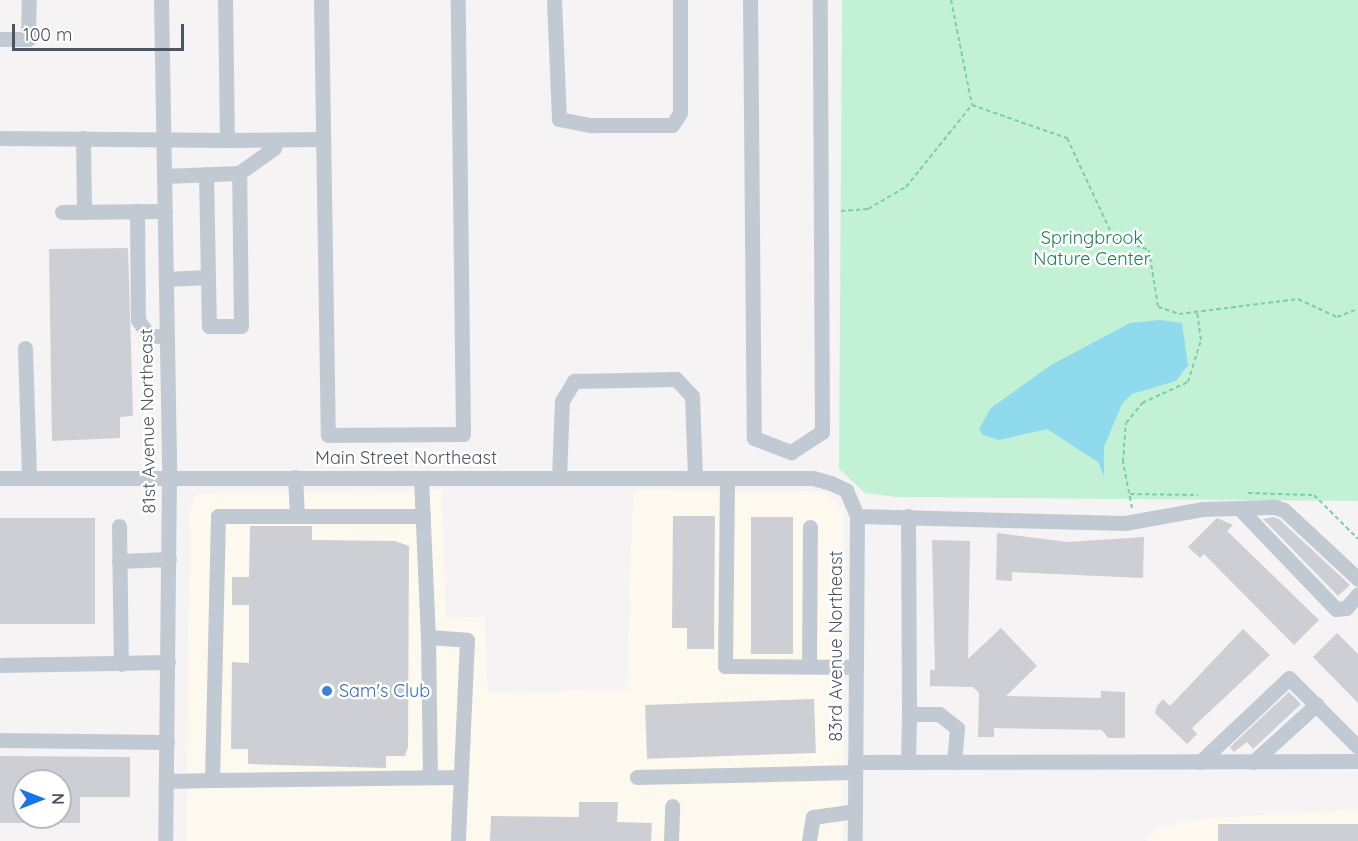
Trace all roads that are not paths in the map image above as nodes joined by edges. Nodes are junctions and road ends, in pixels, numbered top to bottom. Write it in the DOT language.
graph roads {
  1 [pos="29,0"];
  2 [pos="161,0"];
  3 [pos="225,0"];
  4 [pos="321,0"];
  5 [pos="458,0"];
  6 [pos="554,0"];
  7 [pos="680,0"];
  8 [pos="750,0"];
  9 [pos="820,0"];
  10 [pos="0,39"];
  11 [pos="163,137"];
  12 [pos="0,138"];
  13 [pos="83,138"];
  14 [pos="322,139"];
  15 [pos="227,140"];
  16 [pos="275,141"];
  17 [pos="239,173"];
  18 [pos="206,174"];
  19 [pos="164,176"];
  20 [pos="137,211"];
  21 [pos="165,211"];
  22 [pos="62,212"];
  23 [pos="84,212"];
  24 [pos="208,277"];
  25 [pos="166,279"];
  26 [pos="167,336"];
  27 [pos="25,348"];
  28 [pos="791,452"];
  29 [pos="169,477"];
  30 [pos="295,477"];
  31 [pos="0,478"];
  32 [pos="29,478"];
  33 [pos="422,478"];
  34 [pos="559,478"];
  35 [pos="695,478"];
  36 [pos="727,478"];
  37 [pos="791,478"];
  38 [pos="813,478"];
  39 [pos="1239,508"];
  40 [pos="297,516"];
  41 [pos="423,516"];
  42 [pos="857,516"];
  43 [pos="908,516"];
  44 [pos="118,526"];
  45 [pos="810,526"];
  46 [pos="169,559"];
  47 [pos="119,561"];
  48 [pos="1358,579"];
  49 [pos="1358,594"];
  50 [pos="428,637"];
  51 [pos="168,662"];
  52 [pos="122,664"];
  53 [pos="0,665"];
  54 [pos="809,666"];
  55 [pos="856,667"];
  56 [pos="1317,704"];
  57 [pos="909,714"];
  58 [pos="0,740"];
  59 [pos="167,742"];
  60 [pos="1358,747"];
  61 [pos="1358,761"];
  62 [pos="908,762"];
  63 [pos="954,762"];
  64 [pos="1200,762"];
  65 [pos="1253,762"];
  66 [pos="855,767"];
  67 [pos="430,777"];
  68 [pos="459,777"];
  69 [pos="637,777"];
  70 [pos="212,780"];
  71 [pos="166,781"];
  72 [pos="672,806"];
  73 [pos="855,811"];
  74 [pos="165,841"];
  75 [pos="458,841"];
  76 [pos="671,841"];
  77 [pos="809,841"];
  78 [pos="855,841"];
  1 -- 10 [label="street"];
  2 -- 11 [label="street, 81st Avenue Northeast"];
  3 -- 15 [label="street"];
  4 -- 14 [label="street"];
  5 -- 14 [label="street"];
  6 -- 7 [label="street"];
  8 -- 28 [label="street"];
  9 -- 28 [label="street"];
  11 -- 13 [label="street"];
  11 -- 15 [label="street"];
  11 -- 19 [label="street, 81st Avenue Northeast"];
  12 -- 13 [label="street"];
  13 -- 23 [label="street"];
  14 -- 16 [label="street"];
  15 -- 16 [label="street"];
  16 -- 17 [label="street"];
  17 -- 18 [label="street"];
  17 -- 24 [label="street"];
  18 -- 19 [label="street"];
  18 -- 24 [label="street"];
  19 -- 21 [label="street, 81st Avenue Northeast"];
  20 -- 21 [label="street"];
  20 -- 23 [label="street"];
  20 -- 26 [label="street"];
  21 -- 25 [label="street, 81st Avenue Northeast"];
  22 -- 23 [label="street"];
  24 -- 25 [label="street"];
  25 -- 26 [label="street, 81st Avenue Northeast"];
  26 -- 29 [label="street, 81st Avenue Northeast"];
  27 -- 32 [label="street"];
  28 -- 37 [label="street"];
  29 -- 30 [label="street, Main Street Northeast"];
  29 -- 32 [label="street, Main Street Northeast"];
  29 -- 46 [label="street, 81st Avenue Northeast"];
  30 -- 33 [label="street, Main Street Northeast"];
  30 -- 40 [label="street"];
  31 -- 32 [label="street, Main Street Northeast"];
  33 -- 34 [label="street, Main Street Northeast"];
  33 -- 41 [label="street"];
  34 -- 35 [label="street, Main Street Northeast"];
  34 -- 35 [label="street"];
  35 -- 36 [label="street, Main Street Northeast"];
  36 -- 37 [label="street, Main Street Northeast"];
  36 -- 54 [label="street"];
  37 -- 38 [label="street, Main Street Northeast"];
  38 -- 42 [label="street, 83rd Avenue Northeast"];
  39 -- 43 [label="street"];
  39 -- 48 [label="street"];
  39 -- 49 [label="street"];
  40 -- 41 [label="street"];
  40 -- 70 [label="street"];
  41 -- 50 [label="street"];
  42 -- 43 [label="street"];
  42 -- 55 [label="street, 83rd Avenue Northeast"];
  43 -- 57 [label="street"];
  44 -- 47 [label="street"];
  45 -- 54 [label="street"];
  46 -- 47 [label="street"];
  46 -- 51 [label="street, 81st Avenue Northeast"];
  47 -- 52 [label="street"];
  50 -- 67 [label="street"];
  50 -- 68 [label="street"];
  51 -- 52 [label="street"];
  51 -- 59 [label="street, 81st Avenue Northeast"];
  52 -- 53 [label="street"];
  54 -- 55 [label="street"];
  55 -- 66 [label="street, 83rd Avenue Northeast"];
  56 -- 60 [label="street"];
  56 -- 64 [label="street"];
  56 -- 65 [label="street"];
  57 -- 62 [label="street"];
  57 -- 63 [label="street"];
  58 -- 59 [label="street"];
  59 -- 71 [label="street, 81st Avenue Northeast"];
  61 -- 65 [label="street"];
  62 -- 63 [label="street"];
  62 -- 66 [label="street"];
  63 -- 64 [label="street"];
  64 -- 65 [label="street"];
  66 -- 69 [label="street"];
  66 -- 73 [label="street, 83rd Avenue Northeast"];
  67 -- 68 [label="street"];
  67 -- 70 [label="street"];
  68 -- 75 [label="street"];
  70 -- 71 [label="street"];
  71 -- 74 [label="street, 81st Avenue Northeast"];
  72 -- 76 [label="street"];
  73 -- 77 [label="street"];
  73 -- 78 [label="street, 83rd Avenue Northeast"];
}
